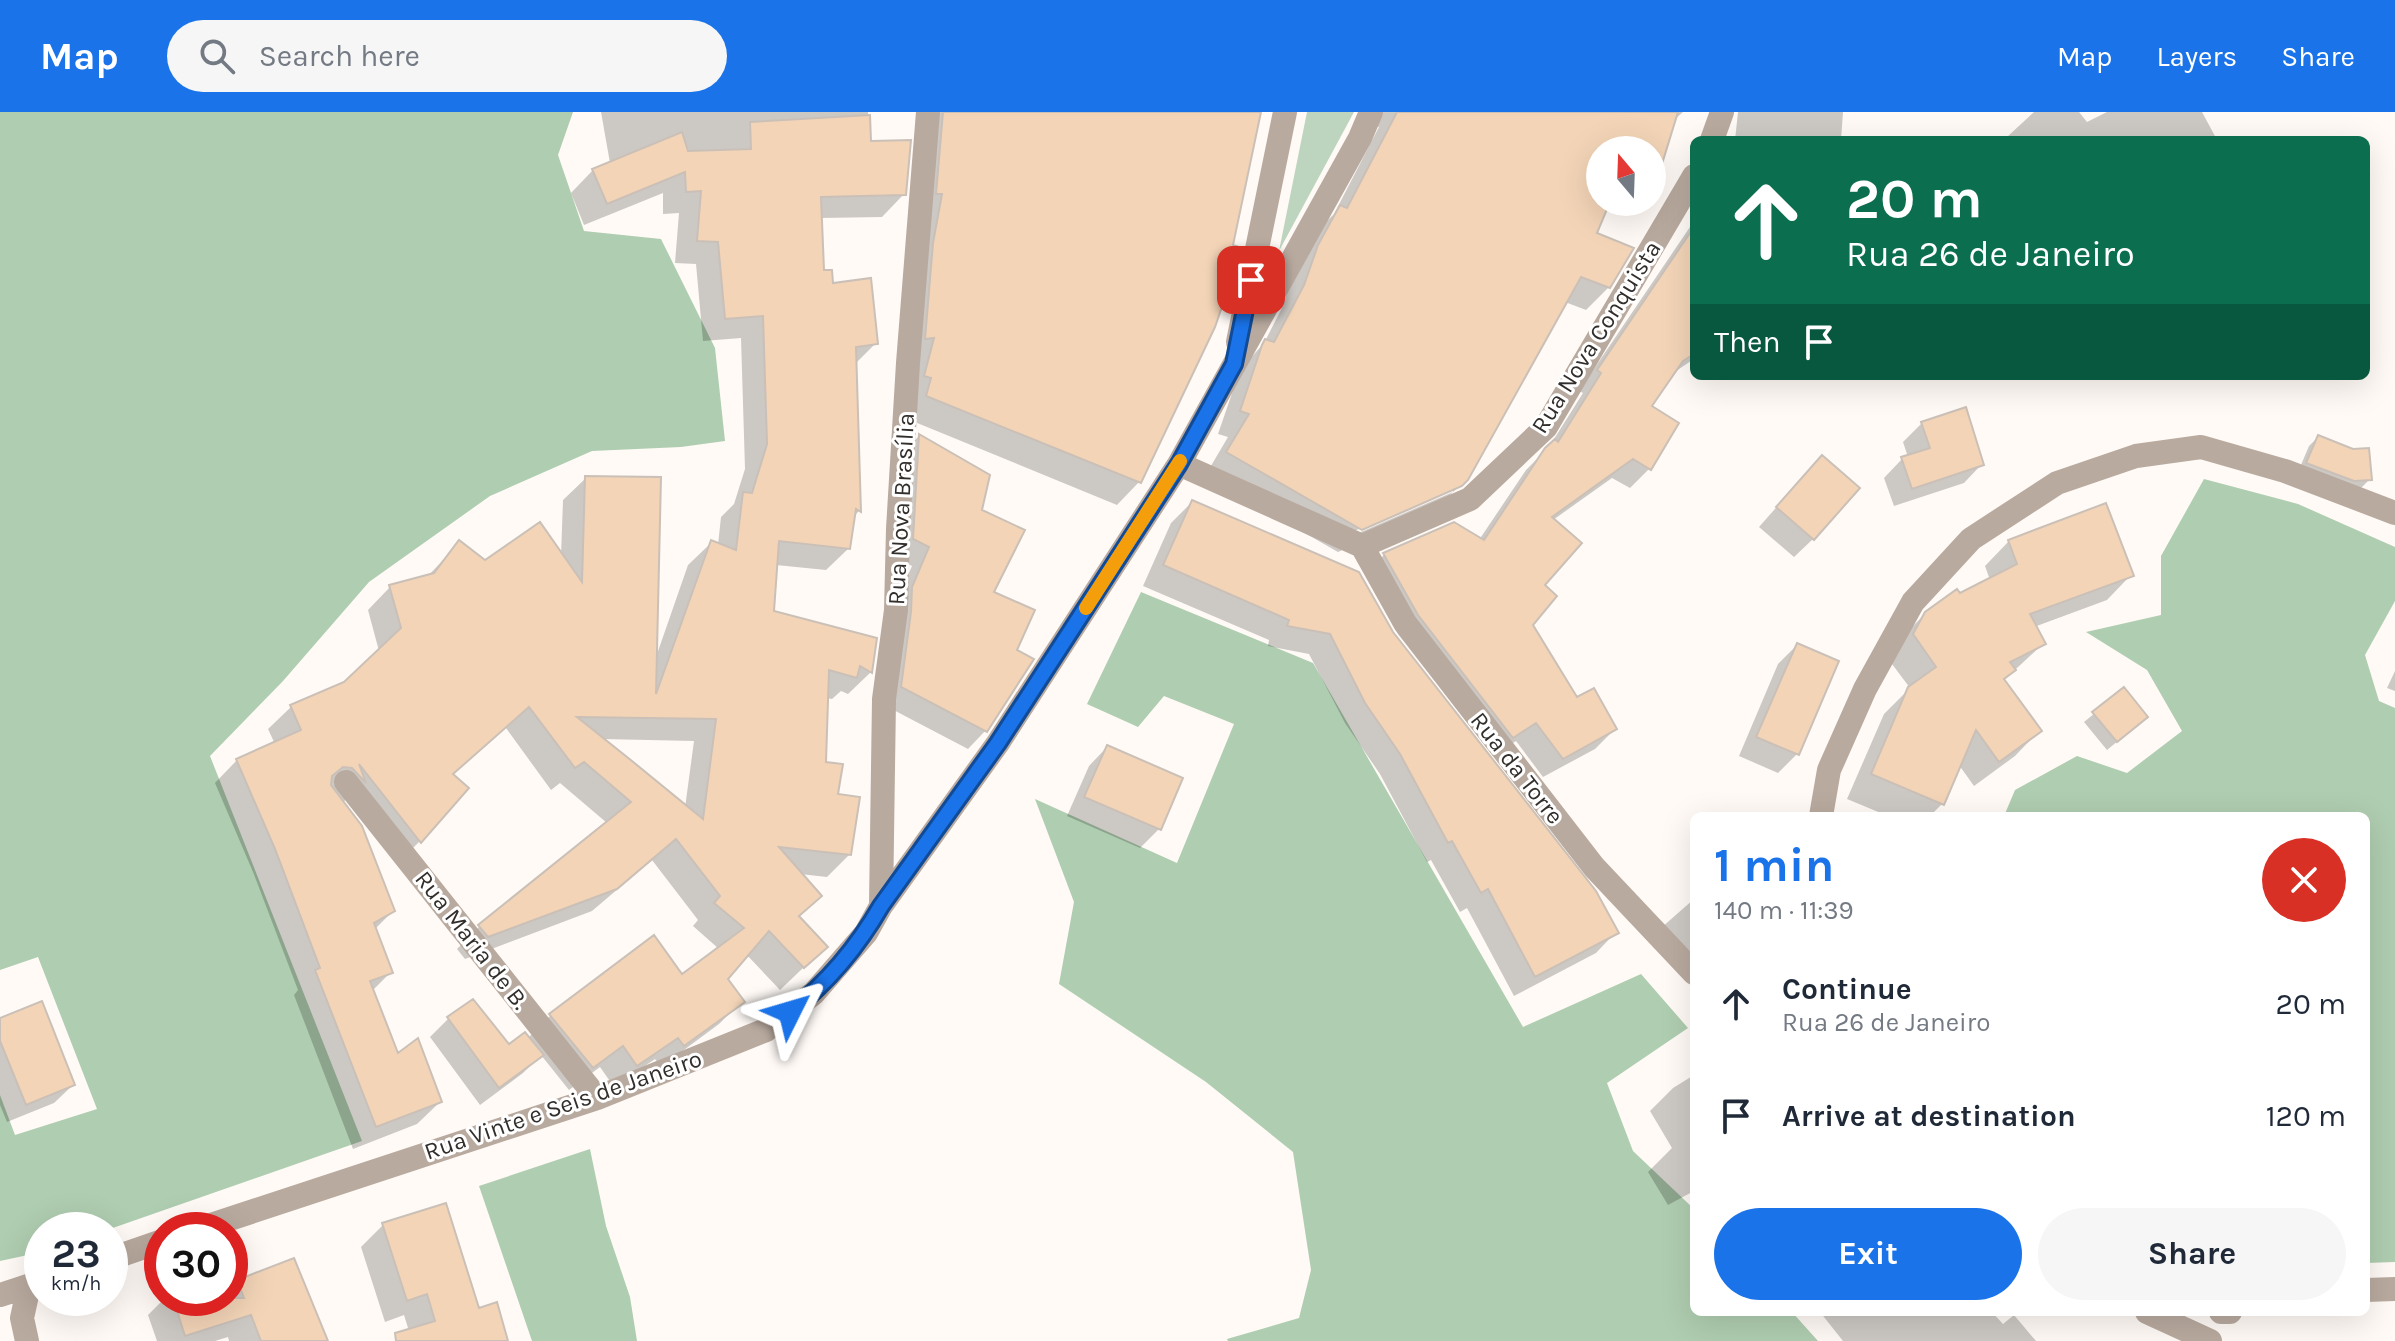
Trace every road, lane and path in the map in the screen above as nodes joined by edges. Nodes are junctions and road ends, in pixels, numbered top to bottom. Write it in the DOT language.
graph roads {
  1 [pos="928,112"];
  2 [pos="1285,112"];
  3 [pos="1371,112"];
  4 [pos="1722,112"];
  5 [pos="1713,136"];
  6 [pos="1690,183"];
  7 [pos="1234,364"];
  8 [pos="1179,464"];
  9 [pos="2395,513"];
  10 [pos="1362,546"];
  11 [pos="346,782"];
  12 [pos="1822,812"];
  13 [pos="881,906"];
  14 [pos="1690,969"];
  15 [pos="597,1098"];
  16 [pos="248,1213"];
  17 [pos="24,1287"];
  18 [pos="2395,1289"];
  19 [pos="2370,1290"];
  20 [pos="0,1295"];
  21 [pos="24,1313"];
  22 [pos="2156,1316"];
  23 [pos="27,1341"];
  24 [pos="2210,1341"];
  1 -- 13 [label="street, Rua Nova Brasília"];
  2 -- 7 [label="street"];
  3 -- 7 [label="street, Rua Vinte e Seis de Janeiro"];
  4 -- 5 [label="street"];
  6 -- 10 [label="street, Rua Nova Conquista"];
  7 -- 8 [label="street, Rua Vinte e Seis de Janeiro"];
  8 -- 10 [label="street"];
  8 -- 13 [label="street, Rua Vinte e Seis de Janeiro"];
  9 -- 12 [label="street"];
  10 -- 14 [label="street, Rua da Torre"];
  11 -- 15 [label="street, Rua Maria de B."];
  13 -- 15 [label="street, Rua Vinte e Seis de Janeiro"];
  15 -- 16 [label="street, Rua Vinte e Seis de Janeiro"];
  17 -- 20 [label="street"];
  18 -- 19 [label="street"];
  21 -- 23 [label="street"];
  22 -- 24 [label="street"];
}
